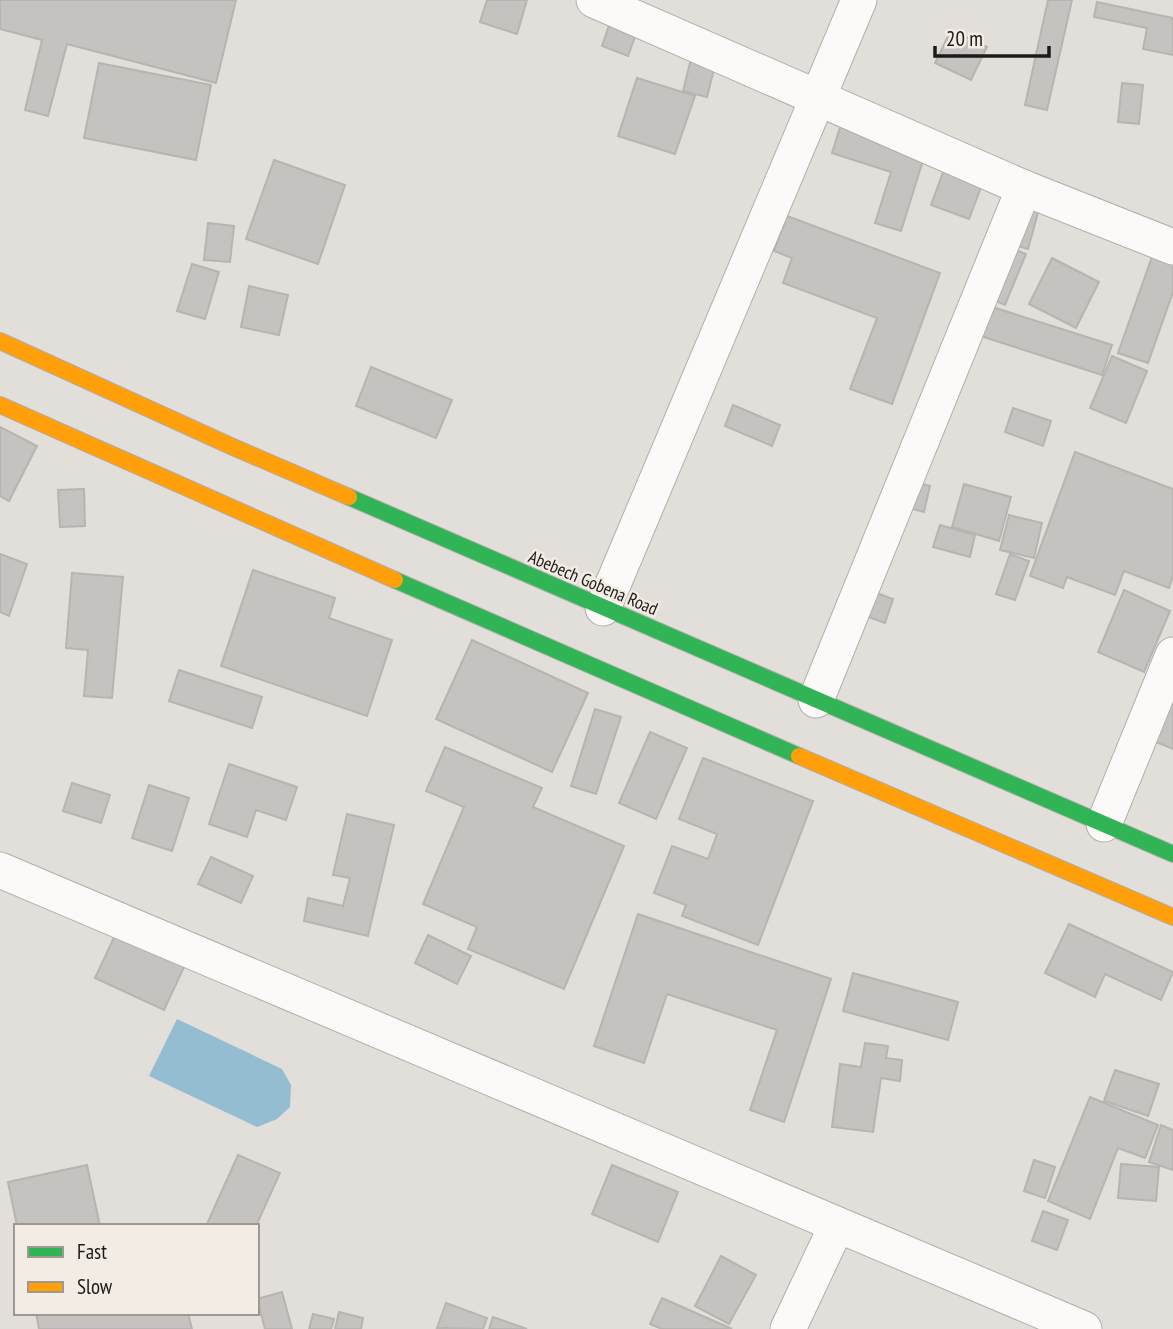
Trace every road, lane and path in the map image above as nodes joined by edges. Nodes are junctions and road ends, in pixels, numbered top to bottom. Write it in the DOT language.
graph roads {
  1 [pos="594,0"];
  2 [pos="859,0"];
  3 [pos="818,97"];
  4 [pos="1024,188"];
  5 [pos="1173,247"];
  6 [pos="0,341"];
  7 [pos="0,405"];
  8 [pos="603,608"];
  9 [pos="1173,655"];
  10 [pos="816,700"];
  11 [pos="1104,824"];
  12 [pos="1173,854"];
  13 [pos="0,870"];
  14 [pos="1173,917"];
  15 [pos="837,1225"];
  16 [pos="788,1329"];
  17 [pos="1084,1329"];
  1 -- 3 [label="street"];
  2 -- 3 [label="street"];
  3 -- 4 [label="street"];
  3 -- 8 [label="street"];
  4 -- 5 [label="street"];
  4 -- 10 [label="street"];
  6 -- 8 [label="street, Abebech Gobena Road"];
  7 -- 14 [label="street"];
  8 -- 10 [label="street, Abebech Gobena Road"];
  9 -- 11 [label="street"];
  10 -- 11 [label="street, Abebech Gobena Road"];
  11 -- 12 [label="street, Abebech Gobena Road"];
  13 -- 15 [label="street"];
  15 -- 16 [label="street"];
  15 -- 17 [label="street"];
}
